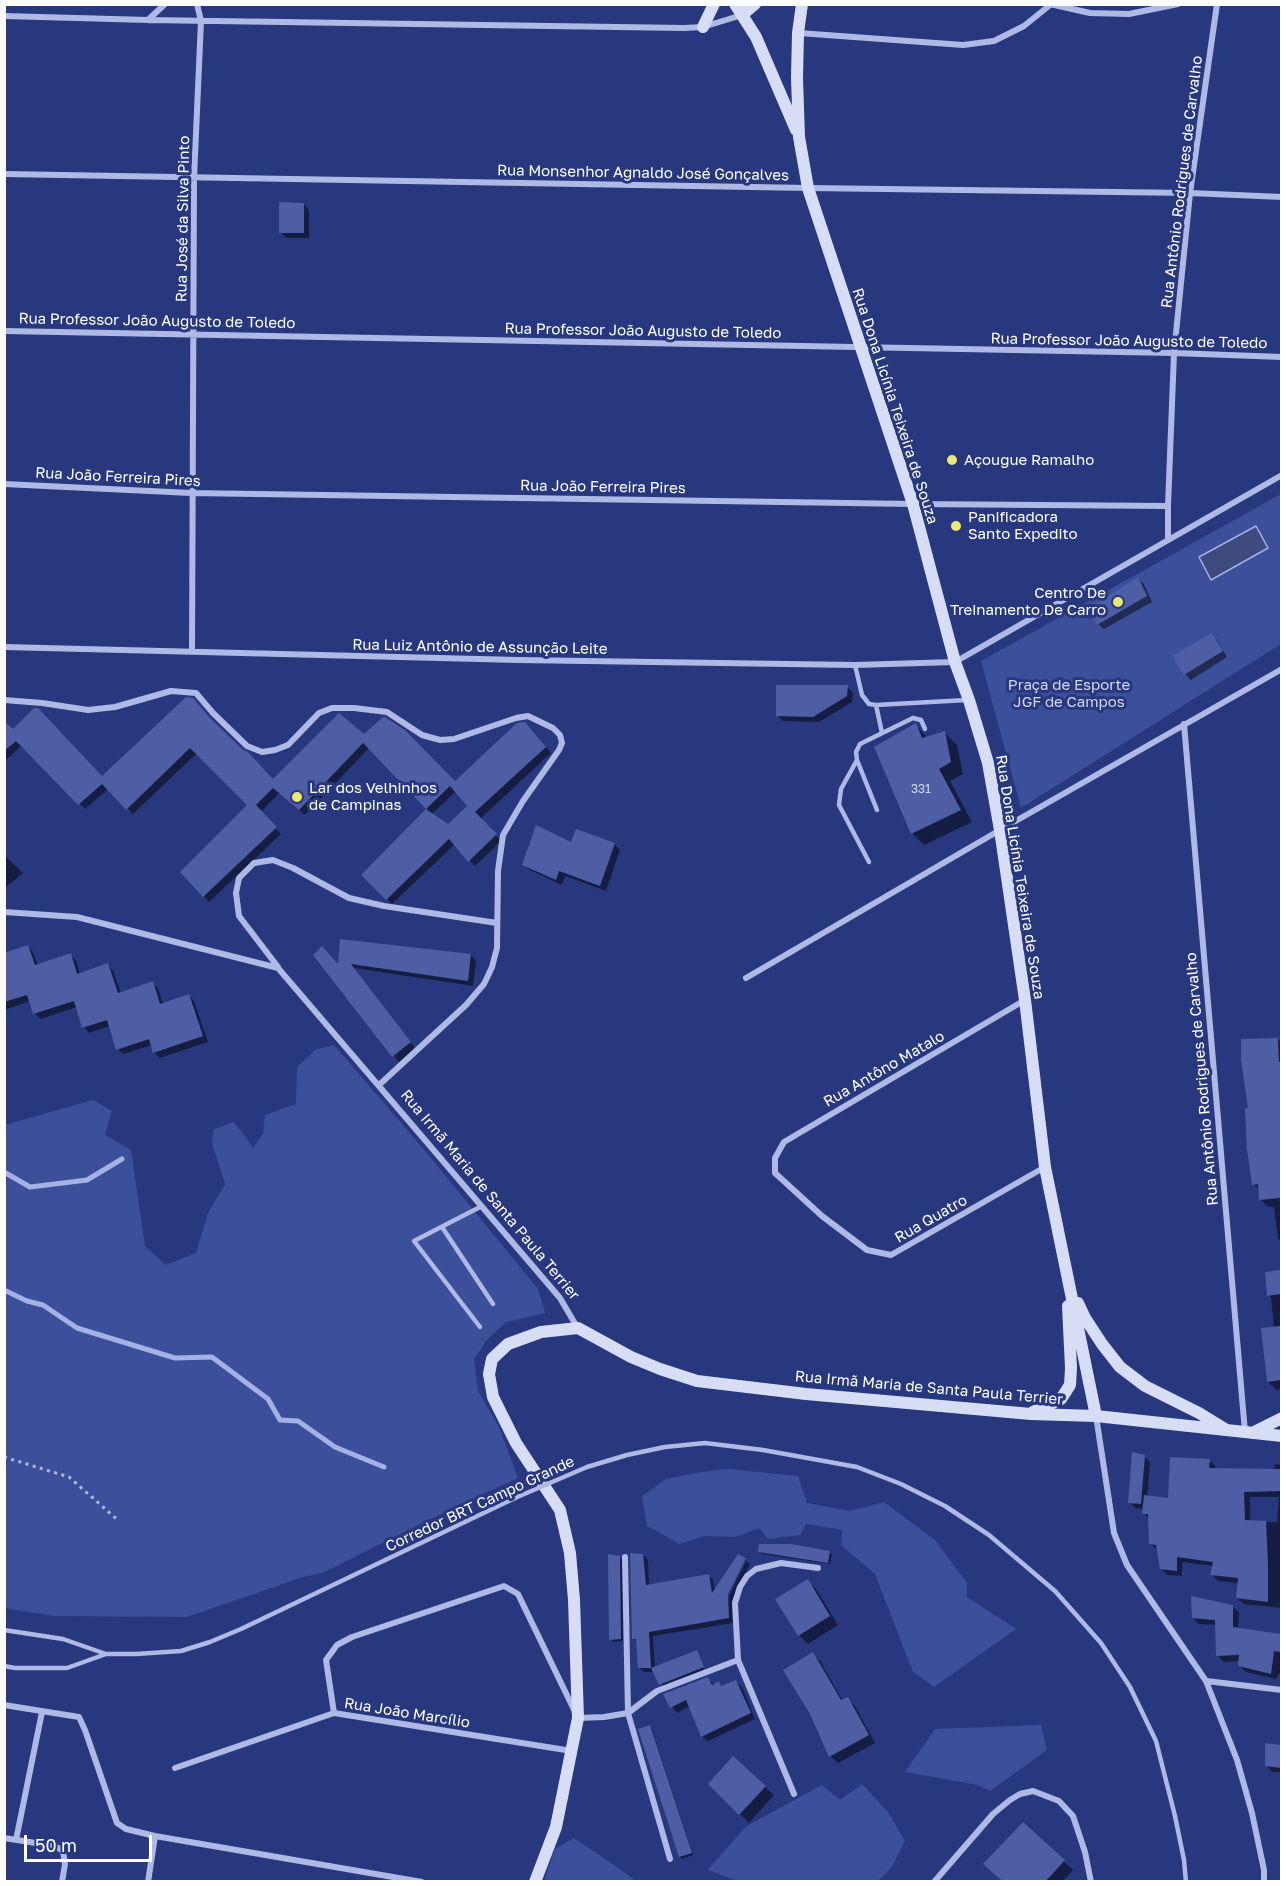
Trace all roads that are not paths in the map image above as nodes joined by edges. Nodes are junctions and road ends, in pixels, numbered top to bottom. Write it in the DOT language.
graph roads {
  1 [pos="165,4"];
  2 [pos="197,4"];
  3 [pos="714,4"];
  4 [pos="755,4"];
  5 [pos="801,4"];
  6 [pos="1178,4"];
  7 [pos="1217,4"];
  8 [pos="1050,5"];
  9 [pos="738,10"];
  10 [pos="4,16"];
  11 [pos="148,20"];
  12 [pos="201,21"];
  13 [pos="703,27"];
  14 [pos="798,33"];
  15 [pos="799,137"];
  16 [pos="4,174"];
  17 [pos="194,178"];
  18 [pos="808,188"];
  19 [pos="1190,193"];
  20 [pos="1281,197"];
  21 [pos="4,331"];
  22 [pos="193,334"];
  23 [pos="860,348"];
  24 [pos="1174,352"];
  25 [pos="1281,357"];
  26 [pos="1281,475"];
  27 [pos="4,484"];
  28 [pos="191,493"];
  29 [pos="913,504"];
  30 [pos="1168,506"];
  31 [pos="1168,539"];
  32 [pos="4,647"];
  33 [pos="192,651"];
  34 [pos="955,662"];
  35 [pos="855,665"];
  36 [pos="1281,669"];
  37 [pos="4,700"];
  38 [pos="969,700"];
  39 [pos="876,705"];
  40 [pos="1184,724"];
  41 [pos="925,729"];
  42 [pos="882,733"];
  43 [pos="856,760"];
  44 [pos="877,810"];
  45 [pos="1000,830"];
  46 [pos="869,862"];
  47 [pos="4,912"];
  48 [pos="497,924"];
  49 [pos="278,968"];
  50 [pos="746,978"];
  51 [pos="1025,1000"];
  52 [pos="379,1085"];
  53 [pos="1045,1167"];
  54 [pos="775,1173"];
  55 [pos="482,1206"];
  56 [pos="442,1227"];
  57 [pos="1069,1281"];
  58 [pos="493,1304"];
  59 [pos="480,1327"];
  60 [pos="578,1328"];
  61 [pos="1031,1414"];
  62 [pos="1096,1416"];
  63 [pos="1281,1418"];
  64 [pos="1229,1431"];
  65 [pos="1249,1433"];
  66 [pos="1281,1436"];
  67 [pos="625,1557"];
  68 [pos="818,1568"];
  69 [pos="4,1630"];
  70 [pos="106,1654"];
  71 [pos="738,1660"];
  72 [pos="4,1666"];
  73 [pos="1206,1681"];
  74 [pos="1281,1690"];
  75 [pos="4,1705"];
  76 [pos="42,1712"];
  77 [pos="334,1713"];
  78 [pos="628,1713"];
  79 [pos="578,1718"];
  80 [pos="572,1751"];
  81 [pos="176,1768"];
  82 [pos="794,1794"];
  83 [pos="155,1836"];
  84 [pos="4,1838"];
  85 [pos="16,1840"];
  86 [pos="670,1859"];
  87 [pos="62,1881"];
  88 [pos="148,1881"];
  89 [pos="422,1881"];
  90 [pos="535,1881"];
  91 [pos="934,1881"];
  92 [pos="1091,1881"];
  93 [pos="1186,1881"];
  94 [pos="1264,1881"];
  1 -- 11 [label="street"];
  2 -- 12 [label="street, Rua José da Silva Pinto"];
  3 -- 13 [label="main road"];
  4 -- 9 [label="main road"];
  5 -- 14 [label="main road, Rua Dona Licínia Teixeira de Souza"];
  6 -- 8 [label="street"];
  7 -- 19 [label="street, Rua Antônio Rodrigues de Carvalho"];
  8 -- 14 [label="street"];
  9 -- 13 [label="street"];
  9 -- 15 [label="main road"];
  10 -- 11 [label="street"];
  11 -- 12 [label="street"];
  12 -- 13 [label="street"];
  12 -- 17 [label="street, Rua José da Silva Pinto"];
  14 -- 15 [label="main road, Rua Dona Licínia Teixeira de Souza"];
  15 -- 18 [label="main road, Rua Dona Licínia Teixeira de Souza"];
  16 -- 17 [label="street, Rua Monsenhor Agnaldo José Gonçalves"];
  17 -- 18 [label="street, Rua Monsenhor Agnaldo José Gonçalves"];
  17 -- 22 [label="street, Rua José da Silva Pinto"];
  18 -- 19 [label="street, Rua Monsenhor Agnaldo José Gonçalves"];
  18 -- 23 [label="main road, Rua Dona Licínia Teixeira de Souza"];
  19 -- 20 [label="street, Rua Monsenhor Agnaldo José Gonçalves"];
  19 -- 24 [label="street, Rua Antônio Rodrigues de Carvalho"];
  21 -- 22 [label="street, Rua Professor João Augusto de Toledo"];
  22 -- 23 [label="street, Rua Professor João Augusto de Toledo"];
  22 -- 28 [label="street, Rua José da Silva Pinto"];
  23 -- 24 [label="street, Rua Professor João Augusto de Toledo"];
  23 -- 29 [label="main road, Rua Dona Licínia Teixeira de Souza"];
  24 -- 25 [label="street, Rua Professor João Augusto de Toledo"];
  24 -- 30 [label="street, Rua Antônio Rodrigues de Carvalho"];
  26 -- 31 [label="street"];
  27 -- 28 [label="street, Rua João Ferreira Pires"];
  28 -- 29 [label="street, Rua João Ferreira Pires"];
  28 -- 33 [label="street, Rua José da Silva Pinto"];
  29 -- 30 [label="street, Rua João Ferreira Pires"];
  29 -- 34 [label="main road, Rua Dona Licínia Teixeira de Souza"];
  30 -- 31 [label="street"];
  31 -- 34 [label="street"];
  32 -- 33 [label="street, Rua Luiz Antônio de Assunção Leite"];
  33 -- 35 [label="street, Rua Luiz Antônio de Assunção Leite"];
  34 -- 35 [label="street, Rua Luiz Antônio de Assunção Leite"];
  34 -- 38 [label="main road, Rua Dona Licínia Teixeira de Souza"];
  35 -- 39 [label="lane"];
  36 -- 40 [label="street"];
  37 -- 48 [label="street"];
  38 -- 39 [label="lane"];
  38 -- 45 [label="main road, Rua Dona Licínia Teixeira de Souza"];
  39 -- 42 [label="lane"];
  40 -- 45 [label="street"];
  40 -- 65 [label="street, Rua Antônio Rodrigues de Carvalho"];
  41 -- 42 [label="lane"];
  42 -- 43 [label="lane"];
  43 -- 44 [label="lane"];
  43 -- 46 [label="lane"];
  45 -- 50 [label="street"];
  45 -- 51 [label="main road, Rua Dona Licínia Teixeira de Souza"];
  47 -- 49 [label="street"];
  48 -- 49 [label="street, Rua Irmã Maria de Santa Paula Terrier"];
  48 -- 52 [label="street"];
  49 -- 52 [label="street, Rua Irmã Maria de Santa Paula Terrier"];
  51 -- 53 [label="main road, Rua Dona Licínia Teixeira de Souza"];
  51 -- 54 [label="street, Rua Antôno Matalo"];
  52 -- 55 [label="street, Rua Irmã Maria de Santa Paula Terrier"];
  53 -- 54 [label="street, Rua Quatro"];
  53 -- 57 [label="main road, Rua Dona Licínia Teixeira de Souza"];
  55 -- 56 [label="lane"];
  55 -- 60 [label="street, Rua Irmã Maria de Santa Paula Terrier"];
  56 -- 58 [label="lane"];
  56 -- 59 [label="lane"];
  57 -- 61 [label="main road"];
  57 -- 62 [label="main road, Rua Dona Licínia Teixeira de Souza"];
  57 -- 64 [label="main road"];
  60 -- 61 [label="main road, Rua Irmã Maria de Santa Paula Terrier"];
  60 -- 79 [label="main road"];
  61 -- 62 [label="main road, Rua Irmã Maria de Santa Paula Terrier"];
  62 -- 64 [label="main road, Rua Irmã Maria de Santa Paula Terrier"];
  62 -- 73 [label="street"];
  63 -- 65 [label="main road"];
  64 -- 65 [label="main road, Rua Irmã Maria de Santa Paula Terrier"];
  65 -- 66 [label="main road, Rua Irmã Maria de Santa Paula Terrier"];
  67 -- 78 [label="street"];
  68 -- 71 [label="street"];
  69 -- 70 [label="lane, Corredor BRT Campo Grande"];
  70 -- 72 [label="lane, Corredor BRT Campo Grande"];
  70 -- 93 [label="lane, Corredor BRT Campo Grande, bridge"];
  71 -- 78 [label="street"];
  71 -- 82 [label="street"];
  73 -- 74 [label="street"];
  73 -- 94 [label="street"];
  75 -- 76 [label="street"];
  76 -- 83 [label="street"];
  76 -- 85 [label="street"];
  77 -- 79 [label="street"];
  77 -- 80 [label="street, Rua João Marcílio"];
  77 -- 81 [label="street, Rua João Marcílio"];
  78 -- 79 [label="street"];
  78 -- 86 [label="street"];
  79 -- 80 [label="main road"];
  80 -- 90 [label="main road"];
  83 -- 88 [label="street"];
  83 -- 89 [label="street"];
  84 -- 85 [label="street"];
  85 -- 87 [label="street"];
  91 -- 92 [label="street"];
}
